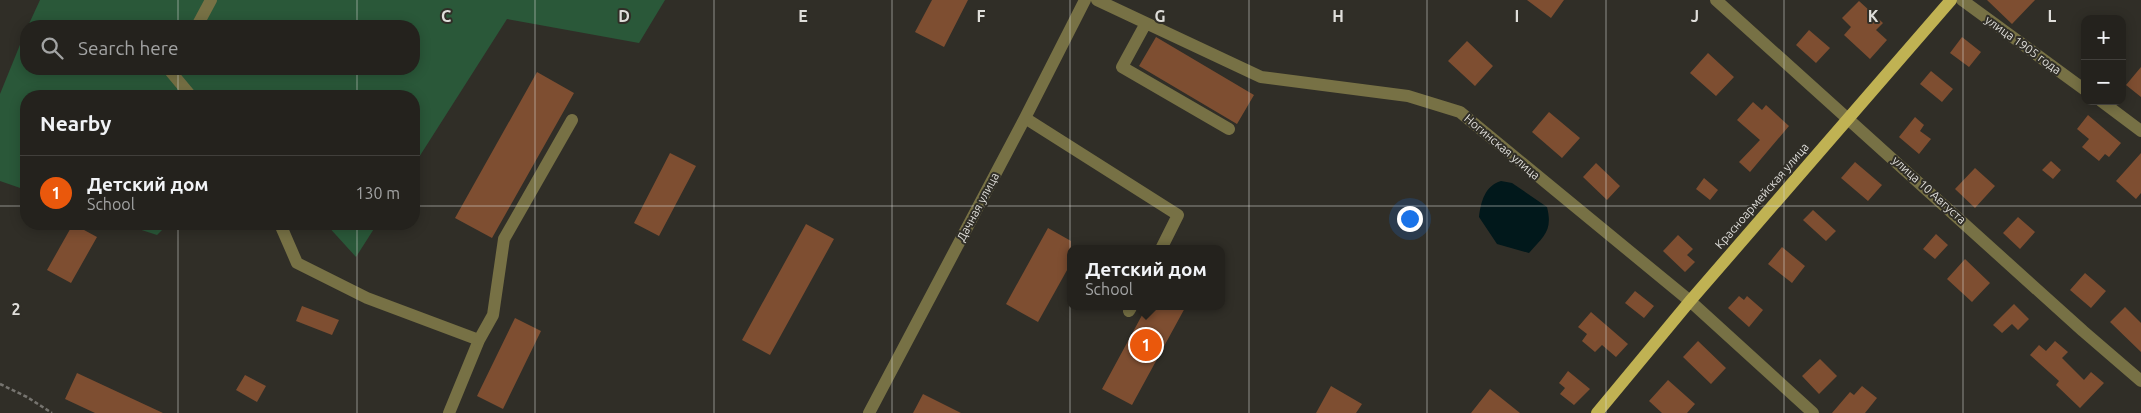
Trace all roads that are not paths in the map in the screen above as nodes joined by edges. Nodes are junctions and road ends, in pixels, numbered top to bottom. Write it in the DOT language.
graph roads {
  1 [pos="211,0"];
  2 [pos="1085,0"];
  3 [pos="1097,0"];
  4 [pos="1716,0"];
  5 [pos="1950,0"];
  6 [pos="1962,0"];
  7 [pos="200,20"];
  8 [pos="1146,23"];
  9 [pos="174,75"];
  10 [pos="2081,87"];
  11 [pos="186,90"];
  12 [pos="2106,105"];
  13 [pos="1848,117"];
  14 [pos="1025,118"];
  15 [pos="572,120"];
  16 [pos="1229,129"];
  17 [pos="2141,131"];
  18 [pos="283,230"];
  19 [pos="1163,245"];
  20 [pos="1690,301"];
  21 [pos="479,340"];
  22 [pos="2141,381"];
  23 [pos="449,413"];
  24 [pos="869,413"];
  25 [pos="1597,413"];
  26 [pos="1813,413"];
  1 -- 7 [label="street"];
  2 -- 14 [label="street, Дачная улица"];
  3 -- 8 [label="street, Ногинская улица"];
  4 -- 13 [label="street, улица 10 Августа"];
  5 -- 13 [label="main road, Красноармейская улица"];
  6 -- 10 [label="street, улица 1905 года"];
  8 -- 16 [label="street"];
  8 -- 20 [label="street, Ногинская улица"];
  9 -- 11 [label="street"];
  12 -- 17 [label="street"];
  13 -- 20 [label="main road, Красноармейская улица"];
  13 -- 22 [label="street, улица 10 Августа"];
  14 -- 19 [label="street"];
  14 -- 24 [label="street, Дачная улица"];
  15 -- 21 [label="street"];
  18 -- 21 [label="street"];
  20 -- 25 [label="main road, Красноармейская улица"];
  20 -- 26 [label="street, Ногинская улица"];
  21 -- 23 [label="street"];
}
